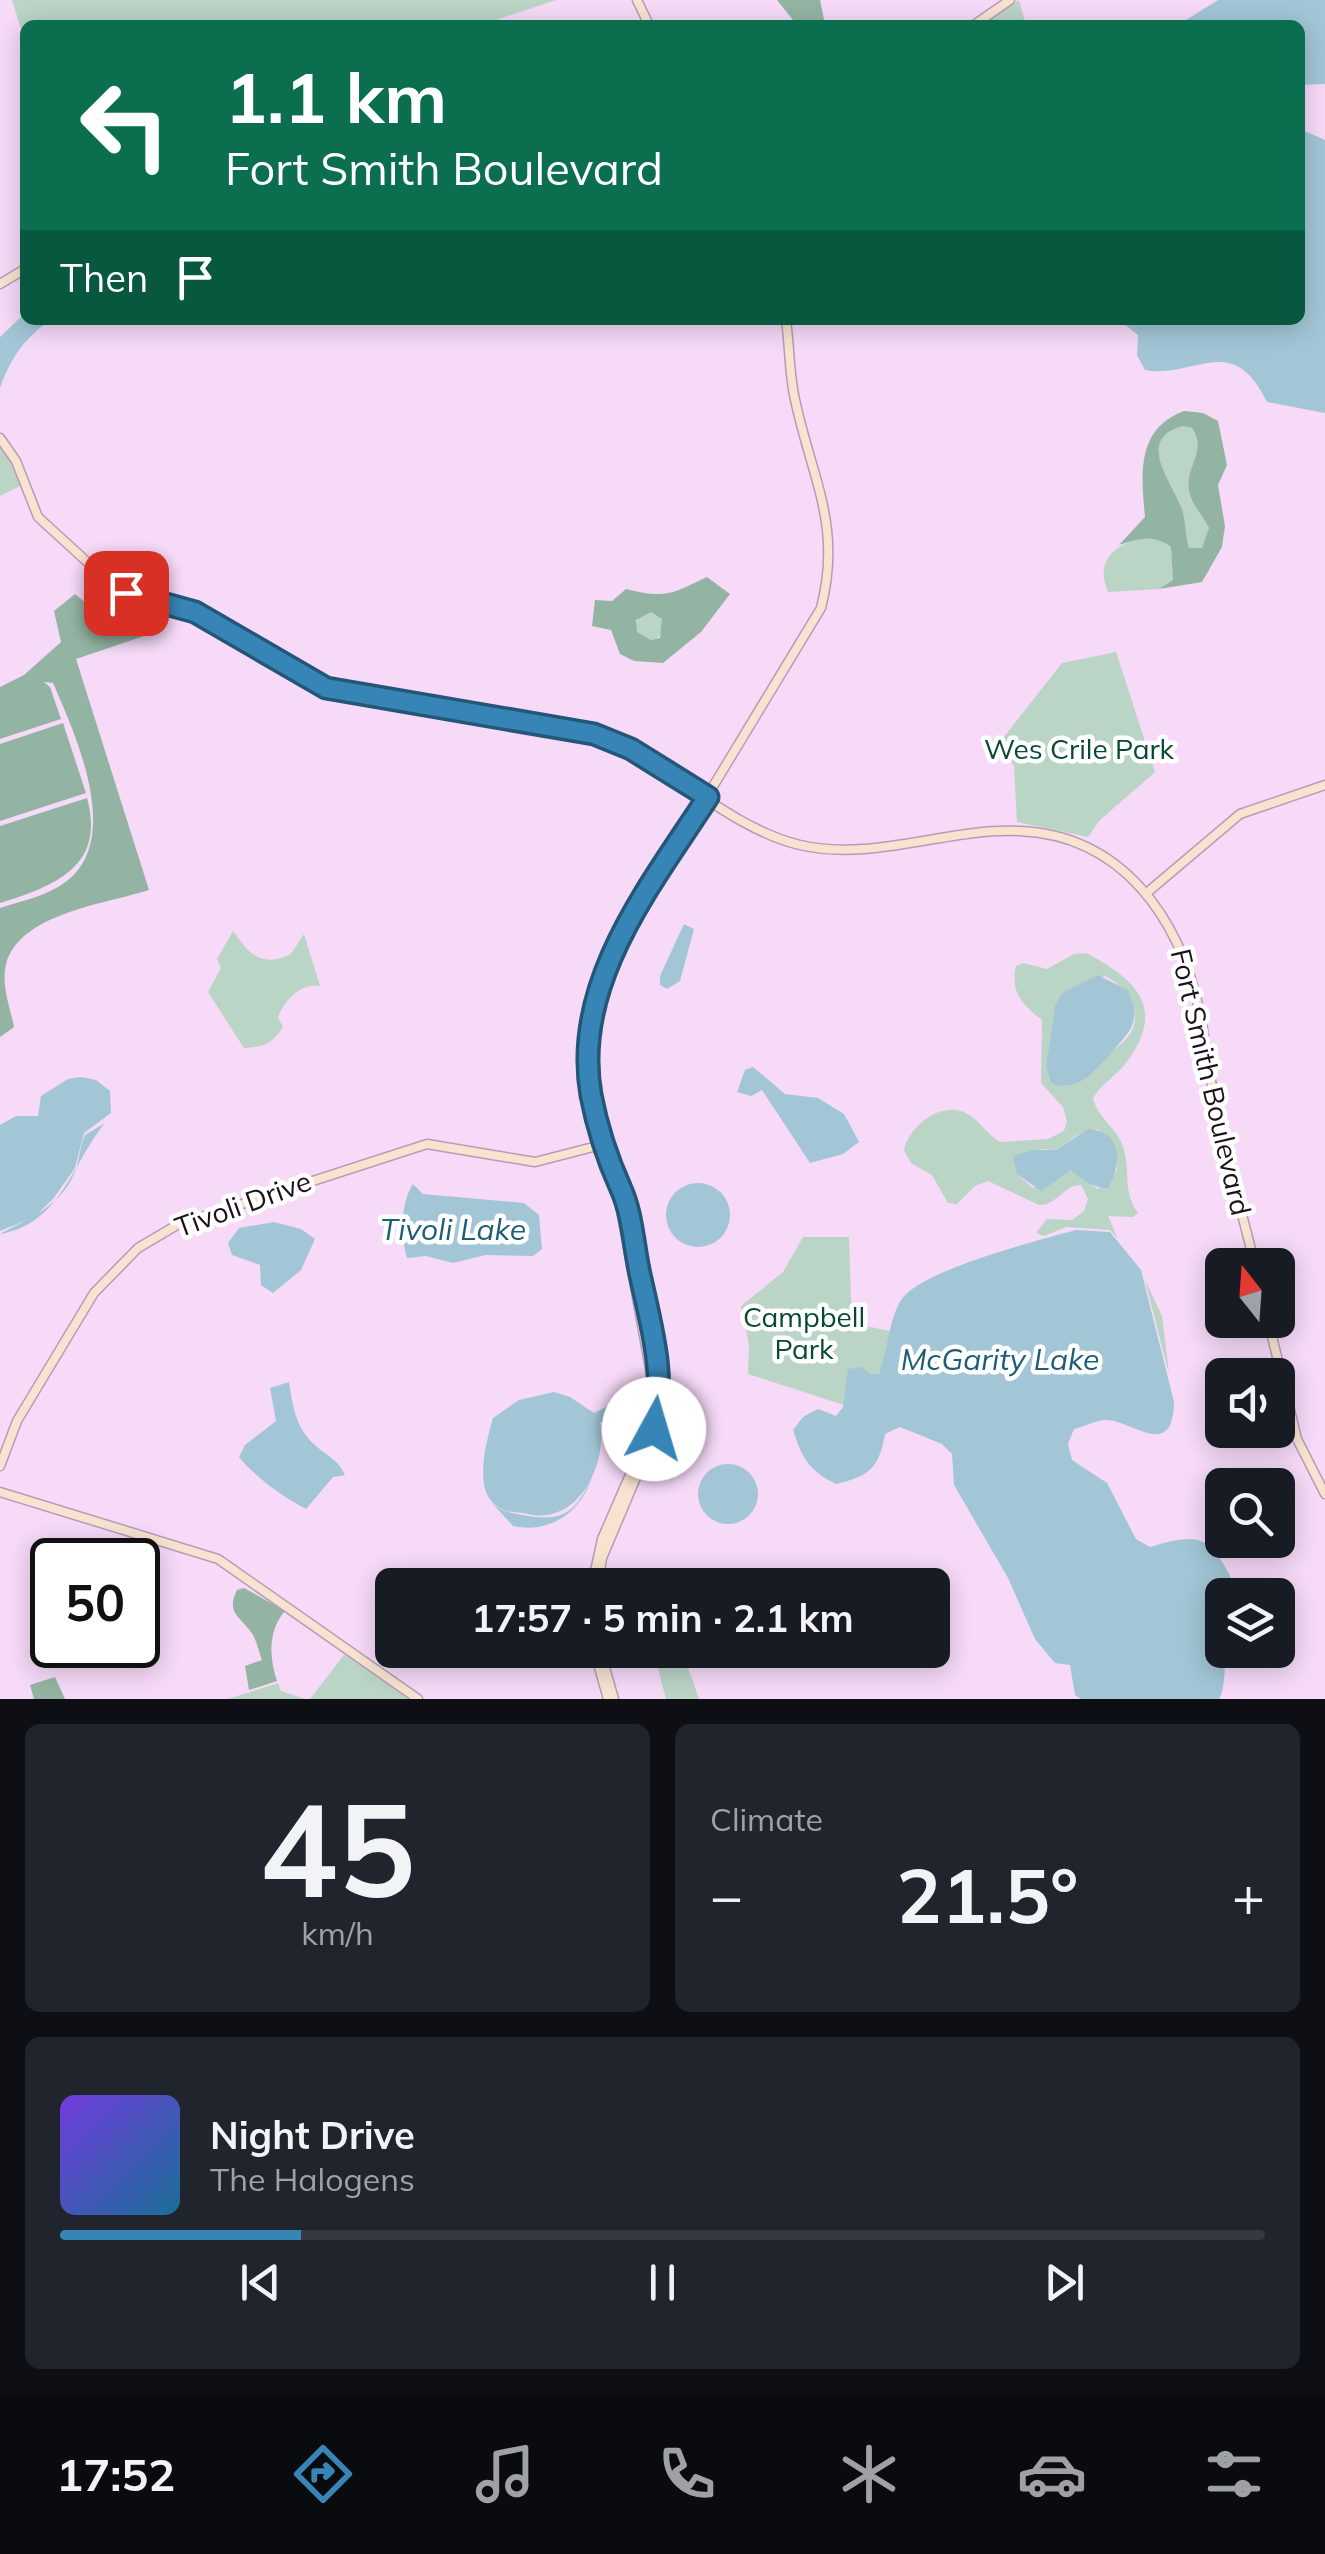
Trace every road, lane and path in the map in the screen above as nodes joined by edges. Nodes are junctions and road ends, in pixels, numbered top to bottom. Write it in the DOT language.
graph roads {
  1 [pos="1010,0"];
  2 [pos="981,20"];
  3 [pos="787,325"];
  4 [pos="0,438"];
  5 [pos="1325,785"];
  6 [pos="708,797"];
  7 [pos="1148,892"];
  8 [pos="604,1144"];
  9 [pos="1251,1248"];
  10 [pos="1272,1338"];
  11 [pos="0,1466"];
  12 [pos="0,1492"];
  13 [pos="1325,1494"];
  14 [pos="598,1568"];
  15 [pos="602,1668"];
  16 [pos="418,1699"];
  17 [pos="611,1699"];
  1 -- 2 [label="street"];
  3 -- 6 [label="street"];
  4 -- 6 [label="street, Fort Smith Boulevard"];
  5 -- 7 [label="street"];
  6 -- 7 [label="street, Fort Smith Boulevard"];
  6 -- 8 [label="street"];
  7 -- 9 [label="street, Fort Smith Boulevard"];
  8 -- 11 [label="street, Tivoli Drive"];
  8 -- 14 [label="street"];
  10 -- 13 [label="street"];
  12 -- 16 [label="street"];
  15 -- 17 [label="street"];
}
